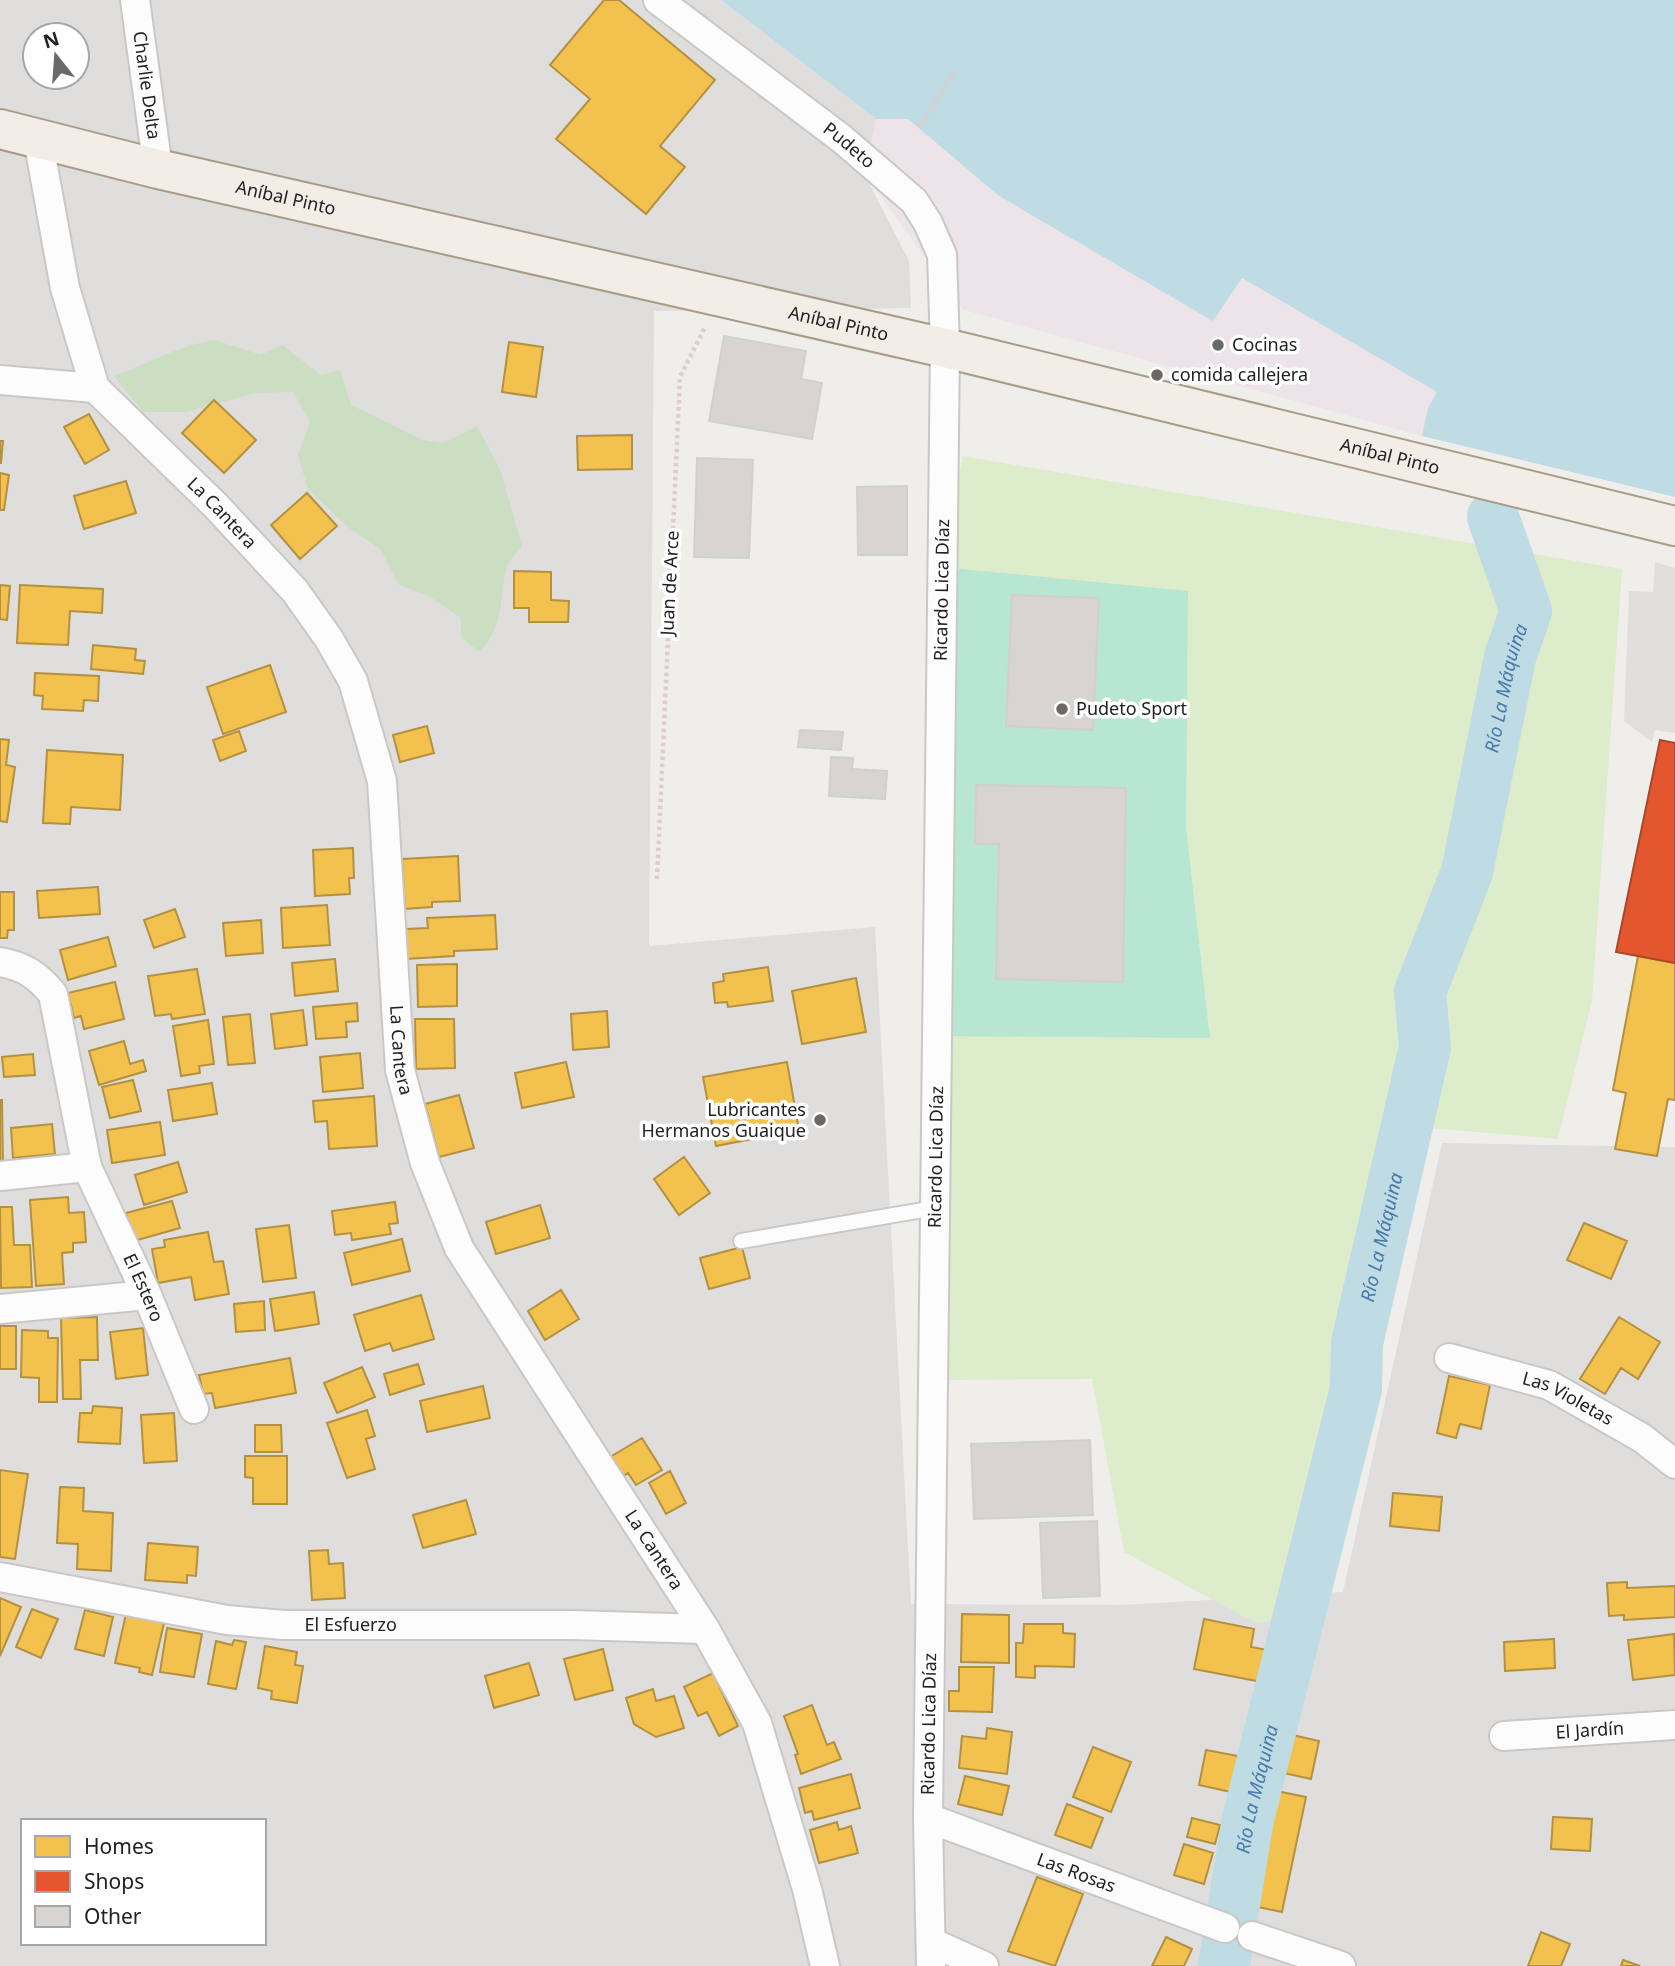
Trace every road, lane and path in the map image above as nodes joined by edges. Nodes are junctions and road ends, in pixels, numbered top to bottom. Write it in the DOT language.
graph roads {
  1 [pos="135,0"];
  2 [pos="658,0"];
  3 [pos="954,72"];
  4 [pos="919,128"];
  5 [pos="0,129"];
  6 [pos="38,139"];
  7 [pos="158,169"];
  8 [pos="722,298"];
  9 [pos="945,348"];
  10 [pos="0,380"];
  11 [pos="95,388"];
  12 [pos="1675,526"];
  13 [pos="657,879"];
  14 [pos="0,962"];
  15 [pos="87,1167"];
  16 [pos="0,1176"];
  17 [pos="935,1208"];
  18 [pos="741,1241"];
  19 [pos="147,1295"];
  20 [pos="0,1309"];
  21 [pos="1449,1358"];
  22 [pos="194,1409"];
  23 [pos="1675,1464"];
  24 [pos="0,1577"];
  25 [pos="705,1629"];
  26 [pos="1675,1725"];
  27 [pos="1504,1736"];
  28 [pos="928,1818"];
  29 [pos="1224,1928"];
  30 [pos="1252,1936"];
  31 [pos="931,1954"];
  32 [pos="825,1966"];
  33 [pos="984,1966"];
  34 [pos="1341,1966"];
  1 -- 7 [label="street, Charlie Delta"];
  2 -- 9 [label="street, Pudeto"];
  3 -- 4 [label="path"];
  5 -- 6 [label="main road, Aníbal Pinto"];
  6 -- 7 [label="main road, Aníbal Pinto"];
  6 -- 11 [label="street, La Cantera"];
  7 -- 8 [label="main road, Aníbal Pinto"];
  8 -- 9 [label="main road, Aníbal Pinto"];
  8 -- 13 [label="path, Juan de Arce"];
  9 -- 12 [label="main road, Aníbal Pinto"];
  9 -- 17 [label="street, Ricardo Lica Díaz"];
  10 -- 11 [label="street"];
  11 -- 25 [label="street, La Cantera"];
  14 -- 15 [label="street, El Estero"];
  15 -- 16 [label="street"];
  15 -- 19 [label="street, El Estero"];
  17 -- 18 [label="lane"];
  17 -- 28 [label="street, Ricardo Lica Díaz"];
  19 -- 20 [label="street"];
  19 -- 22 [label="street, El Estero"];
  21 -- 23 [label="street, Las Violetas"];
  24 -- 25 [label="street, El Esfuerzo"];
  25 -- 32 [label="street, La Cantera"];
  26 -- 27 [label="street, El Jardín"];
  28 -- 29 [label="street, Las Rosas"];
  28 -- 31 [label="street, Ricardo Lica Díaz"];
  30 -- 34 [label="street"];
  31 -- 33 [label="street"];
}
